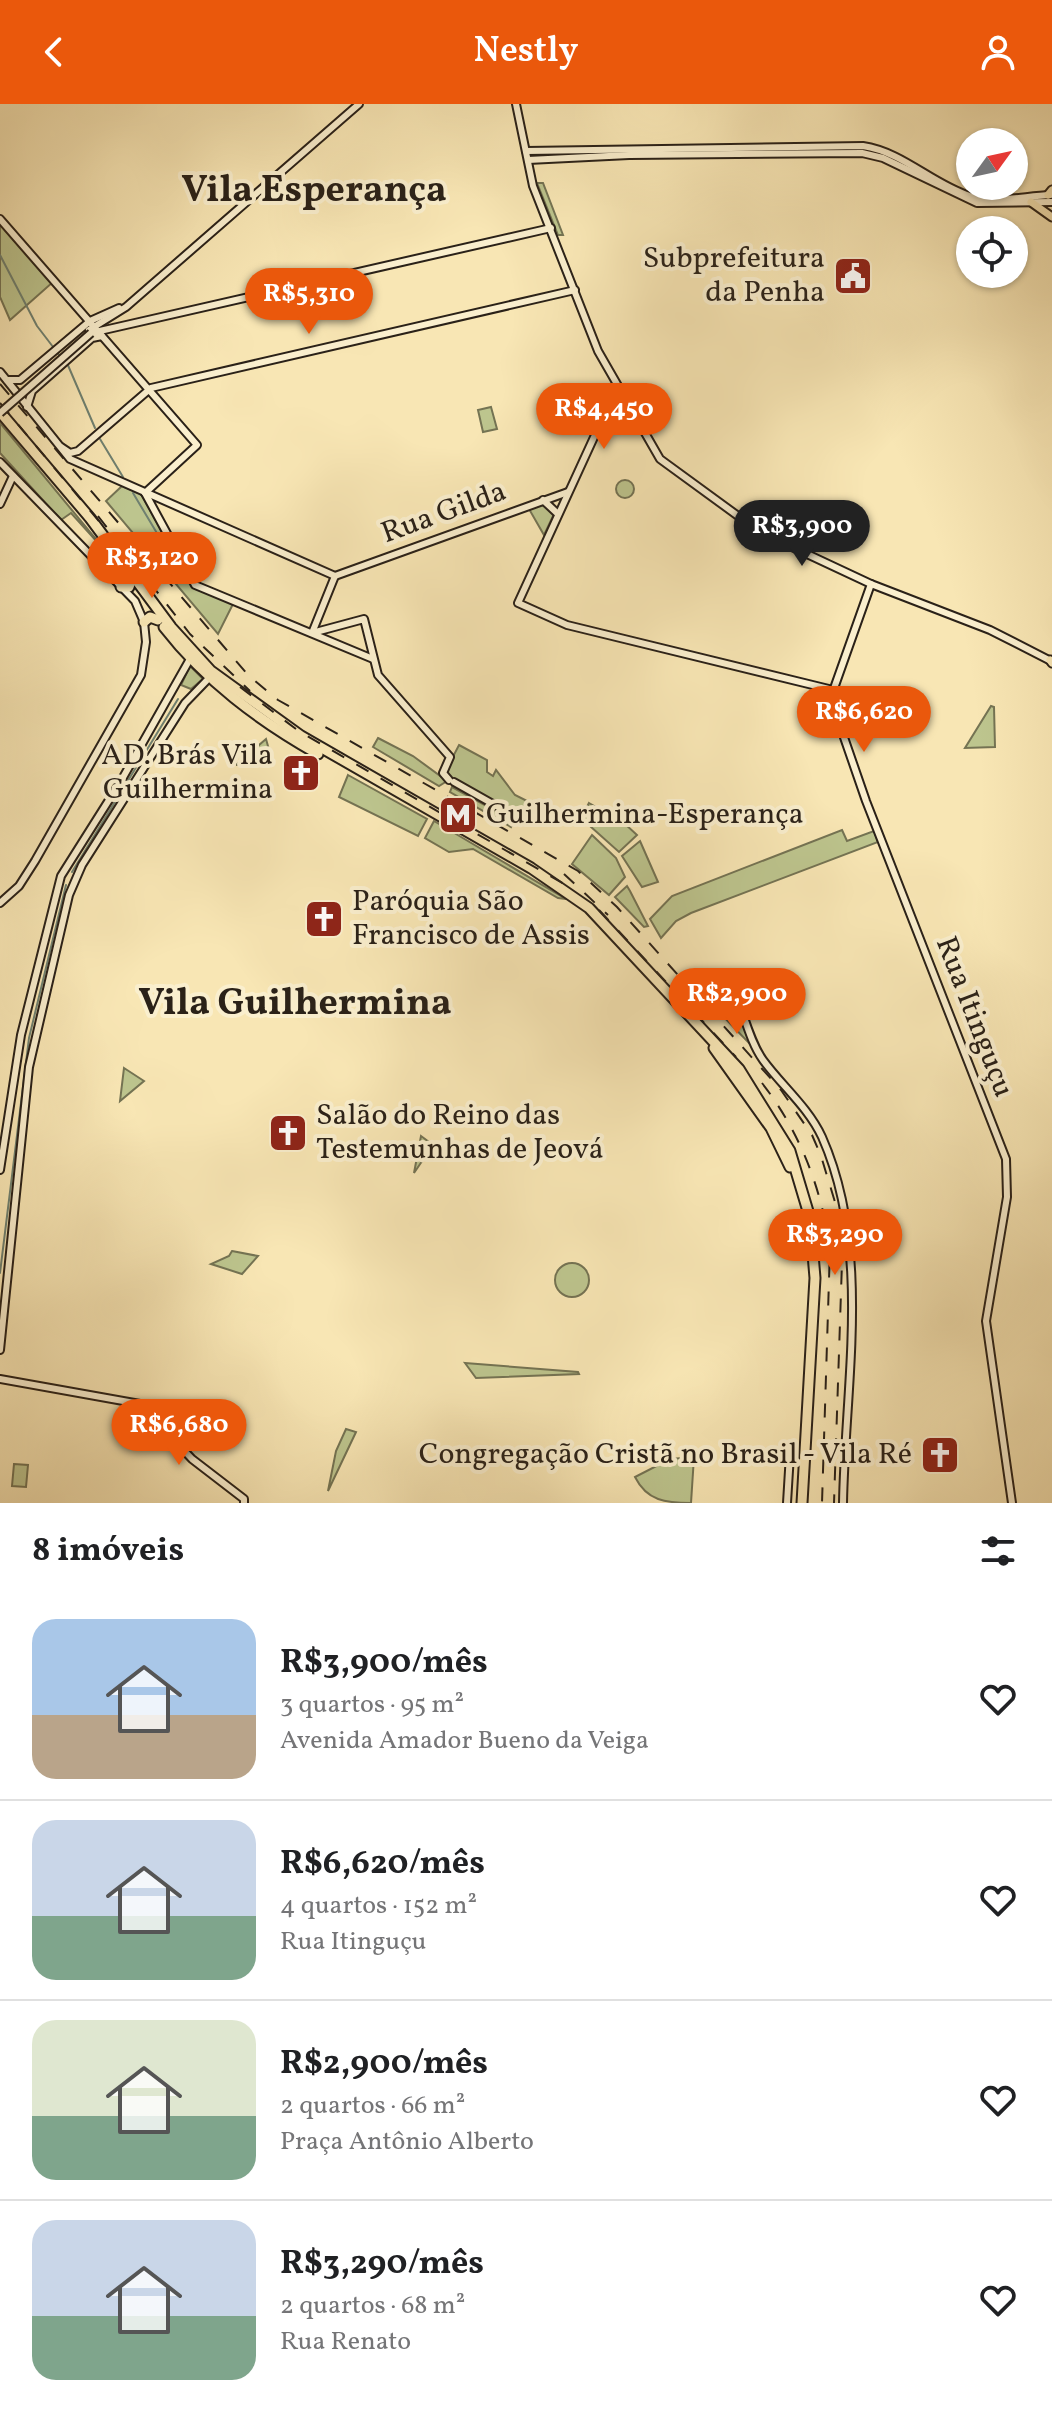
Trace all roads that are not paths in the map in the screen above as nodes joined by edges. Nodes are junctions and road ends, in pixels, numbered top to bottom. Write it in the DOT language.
graph roads {
  1 [pos="359,104"];
  2 [pos="516,104"];
  3 [pos="786,150"];
  4 [pos="527,156"];
  5 [pos="1051,196"];
  6 [pos="1031,202"];
  7 [pos="1052,217"];
  8 [pos="1,220"];
  9 [pos="551,228"];
  10 [pos="241,289"];
  11 [pos="575,290"];
  12 [pos="243,299"];
  13 [pos="130,304"];
  14 [pos="115,314"];
  15 [pos="94,329"];
  16 [pos="110,329"];
  17 [pos="33,370"];
  18 [pos="0,372"];
  19 [pos="610,374"];
  20 [pos="6,379"];
  21 [pos="43,381"];
  22 [pos="148,389"];
  23 [pos="619,390"];
  24 [pos="611,395"];
  25 [pos="27,407"];
  26 [pos="0,413"];
  27 [pos="61,447"];
  28 [pos="0,462"];
  29 [pos="13,476"];
  30 [pos="568,492"];
  31 [pos="145,493"];
  32 [pos="543,500"];
  33 [pos="0,504"];
  34 [pos="558,514"];
  35 [pos="335,576"];
  36 [pos="132,579"];
  37 [pos="871,584"];
  38 [pos="123,590"];
  39 [pos="158,620"];
  40 [pos="144,624"];
  41 [pos="312,633"];
  42 [pos="190,659"];
  43 [pos="373,659"];
  44 [pos="1051,660"];
  45 [pos="202,661"];
  46 [pos="212,676"];
  47 [pos="827,690"];
  48 [pos="535,807"];
  49 [pos="0,903"];
  50 [pos="712,1001"];
  51 [pos="735,1078"];
  52 [pos="753,1089"];
  53 [pos="0,1170"];
  54 [pos="0,1350"];
  55 [pos="0,1379"];
  56 [pos="790,1454"];
  57 [pos="244,1501"];
  58 [pos="787,1503"];
  59 [pos="800,1503"];
  60 [pos="843,1503"];
  61 [pos="1012,1503"];
  1 -- 13 [label="street"];
  2 -- 4 [label="street"];
  3 -- 4 [label="street"];
  3 -- 4 [label="street"];
  3 -- 5 [label="street"];
  3 -- 6 [label="street"];
  4 -- 9 [label="street"];
  5 -- 6 [label="street"];
  6 -- 7 [label="main road"];
  8 -- 15 [label="street"];
  9 -- 11 [label="street"];
  9 -- 12 [label="street"];
  10 -- 12 [label="street"];
  11 -- 19 [label="street"];
  11 -- 22 [label="street"];
  12 -- 16 [label="street"];
  13 -- 14 [label="street"];
  13 -- 15 [label="street"];
  14 -- 15 [label="street"];
  14 -- 16 [label="street"];
  15 -- 16 [label="street"];
  15 -- 17 [label="street"];
  15 -- 21 [label="street"];
  15 -- 22 [label="street"];
  15 -- 26 [label="street, bridge"];
  17 -- 20 [label="street"];
  17 -- 21 [label="street"];
  18 -- 20 [label="street"];
  19 -- 23 [label="street"];
  19 -- 24 [label="street"];
  20 -- 25 [label="street"];
  21 -- 25 [label="street"];
  22 -- 27 [label="street"];
  22 -- 31 [label="street"];
  23 -- 24 [label="street"];
  23 -- 37 [label="street"];
  24 -- 30 [label="street"];
  25 -- 27 [label="street"];
  26 -- 36 [label="highway"];
  26 -- 45 [label="highway"];
  27 -- 31 [label="street"];
  28 -- 29 [label="street"];
  29 -- 33 [label="street"];
  29 -- 38 [label="street"];
  30 -- 32 [label="street, Rua Gilda"];
  30 -- 34 [label="street"];
  31 -- 35 [label="street"];
  31 -- 41 [label="street"];
  32 -- 34 [label="street"];
  32 -- 35 [label="street, Rua Gilda"];
  34 -- 47 [label="street"];
  35 -- 41 [label="street"];
  36 -- 38 [label="highway"];
  36 -- 39 [label="highway"];
  37 -- 44 [label="street"];
  37 -- 47 [label="street"];
  38 -- 40 [label="street"];
  39 -- 40 [label="highway"];
  39 -- 42 [label="highway"];
  40 -- 49 [label="street"];
  41 -- 43 [label="street"];
  41 -- 43 [label="street"];
  42 -- 45 [label="highway"];
  42 -- 46 [label="highway"];
  42 -- 53 [label="street"];
  43 -- 48 [label="street"];
  45 -- 46 [label="highway"];
  46 -- 51 [label="highway"];
  46 -- 52 [label="highway"];
  46 -- 54 [label="street"];
  47 -- 61 [label="street, Rua Itinguçu"];
  50 -- 60 [label="street"];
  51 -- 52 [label="highway"];
  51 -- 59 [label="highway"];
  52 -- 59 [label="highway"];
  55 -- 57 [label="street"];
  56 -- 58 [label="street"];
}
